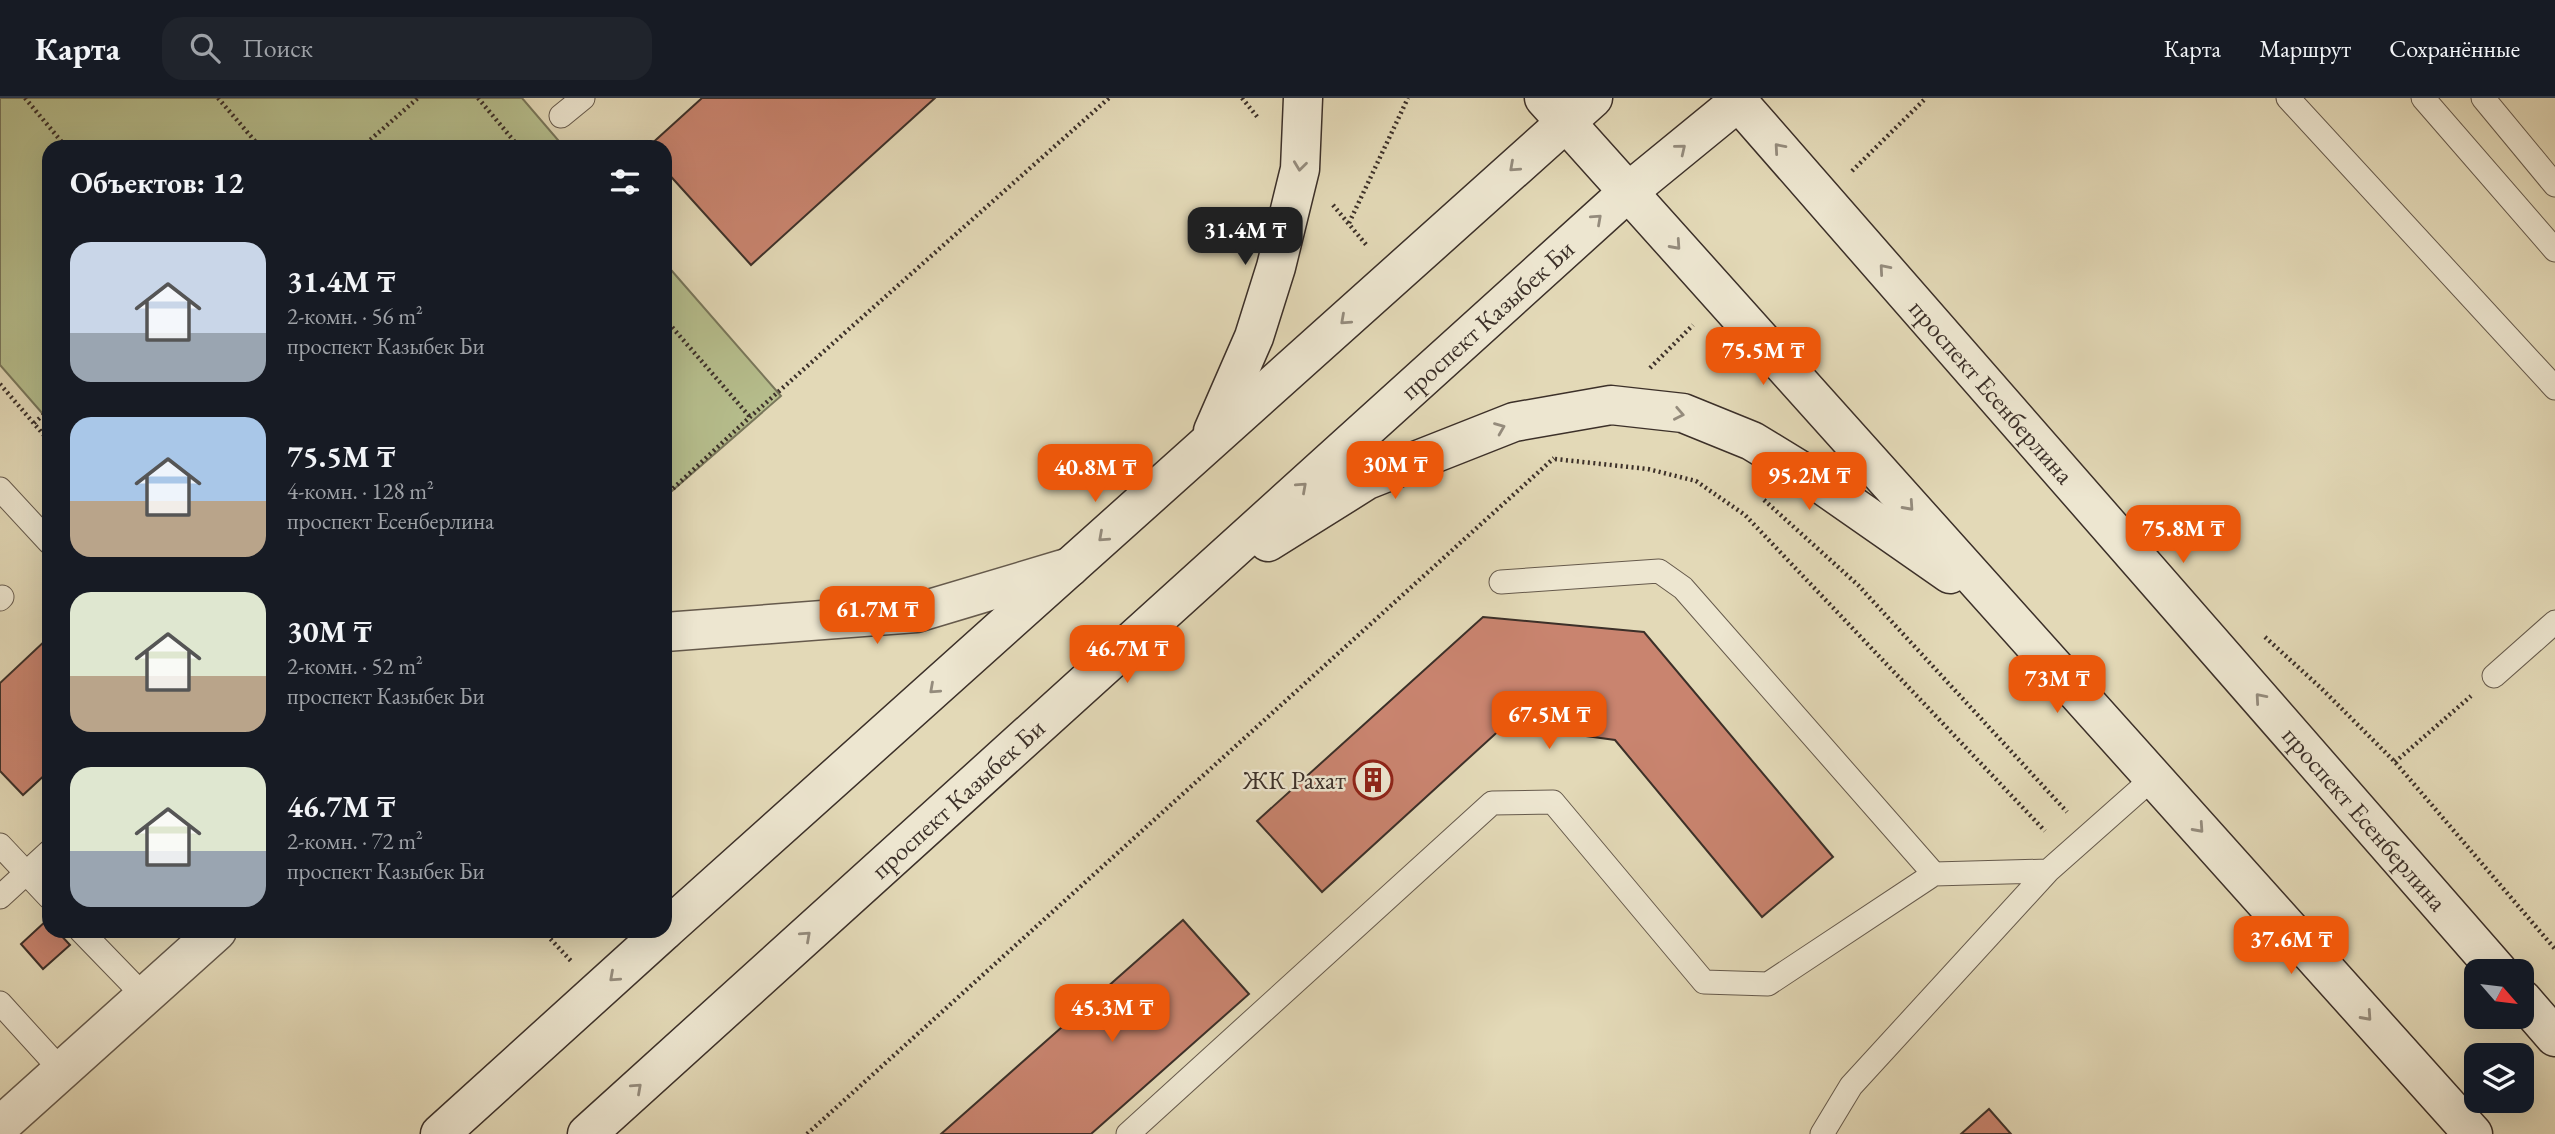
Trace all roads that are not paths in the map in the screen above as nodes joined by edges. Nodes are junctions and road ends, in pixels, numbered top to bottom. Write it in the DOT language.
graph roads {
  1 [pos="583,98"];
  2 [pos="1303,98"];
  3 [pos="2288,98"];
  4 [pos="2423,98"];
  5 [pos="2483,98"];
  6 [pos="1737,100"];
  7 [pos="1567,106"];
  8 [pos="561,116"];
  9 [pos="2555,186"];
  10 [pos="1628,192"];
  11 [pos="2555,250"];
  12 [pos="2555,388"];
  13 [pos="1209,441"];
  14 [pos="0,489"];
  15 [pos="42,534"];
  16 [pos="1070,567"];
  17 [pos="1501,582"];
  18 [pos="1181,597"];
  19 [pos="2006,613"];
  20 [pos="2555,622"];
  21 [pos="672,631"];
  22 [pos="2494,676"];
  23 [pos="2153,778"];
  24 [pos="0,845"];
  25 [pos="42,858"];
  26 [pos="2048,871"];
  27 [pos="26,873"];
  28 [pos="1934,874"];
  29 [pos="42,890"];
  30 [pos="0,897"];
  31 [pos="672,925"];
  32 [pos="88,938"];
  33 [pos="209,938"];
  34 [pos="657,938"];
  35 [pos="2488,959"];
  36 [pos="144,996"];
  37 [pos="0,1003"];
  38 [pos="2534,1013"];
  39 [pos="2555,1037"];
  40 [pos="61,1070"];
  41 [pos="0,1126"];
  42 [pos="440,1134"];
  43 [pos="587,1134"];
  44 [pos="1128,1134"];
  45 [pos="1822,1134"];
  46 [pos="2473,1134"];
  1 -- 8 [label="lane"];
  2 -- 13 [label="street, one-way"];
  3 -- 12 [label="lane"];
  4 -- 11 [label="lane"];
  5 -- 9 [label="lane"];
  10 -- 6 [label="street, проспект Казыбек Би, one-way"];
  35 -- 6 [label="street, проспект Есенберлина, one-way"];
  7 -- 10 [label="street"];
  7 -- 13 [label="street, one-way"];
  18 -- 10 [label="street, проспект Казыбек Би, one-way"];
  10 -- 19 [label="street, one-way"];
  13 -- 16 [label="street, one-way"];
  14 -- 15 [label="lane"];
  16 -- 21 [label="street"];
  16 -- 31 [label="street, one-way"];
  17 -- 28 [label="lane"];
  18 -- 19 [label="street, one-way"];
  43 -- 18 [label="street, проспект Казыбек Би, one-way"];
  19 -- 23 [label="street"];
  20 -- 22 [label="lane"];
  23 -- 26 [label="lane"];
  23 -- 46 [label="street, one-way"];
  24 -- 27 [label="lane"];
  25 -- 27 [label="lane"];
  26 -- 28 [label="lane"];
  26 -- 45 [label="lane"];
  27 -- 29 [label="lane"];
  27 -- 30 [label="lane"];
  28 -- 44 [label="lane"];
  32 -- 36 [label="lane"];
  33 -- 36 [label="street"];
  34 -- 42 [label="street, one-way"];
  36 -- 40 [label="street"];
  37 -- 40 [label="lane"];
  38 -- 39 [label="street"];
  40 -- 41 [label="street"];
}
